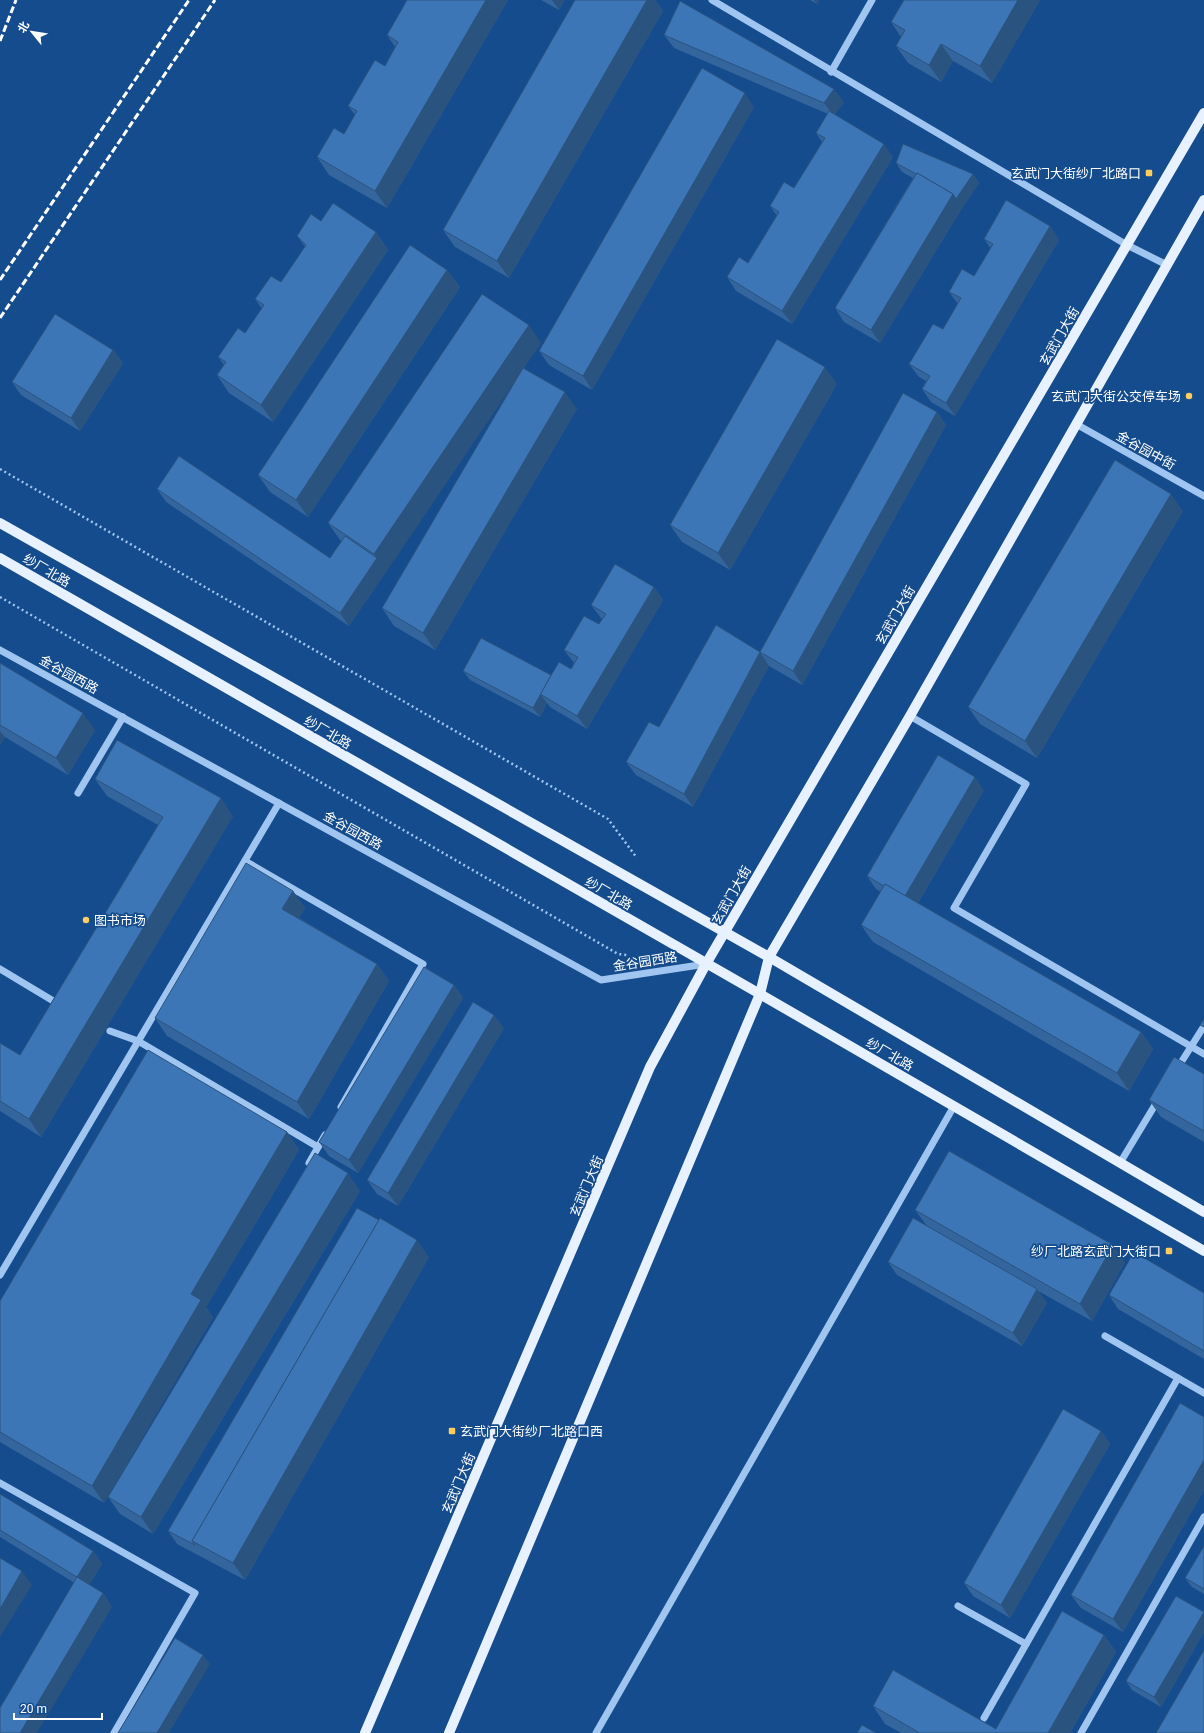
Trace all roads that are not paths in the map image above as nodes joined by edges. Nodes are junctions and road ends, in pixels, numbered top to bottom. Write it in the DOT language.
graph roads {
  1 [pos="712,0"];
  2 [pos="872,0"];
  3 [pos="831,72"];
  4 [pos="1204,113"];
  5 [pos="1204,200"];
  6 [pos="1127,245"];
  7 [pos="1167,265"];
  8 [pos="1076,424"];
  9 [pos="1204,496"];
  10 [pos="0,523"];
  11 [pos="0,558"];
  12 [pos="0,650"];
  13 [pos="910,716"];
  14 [pos="123,718"];
  15 [pos="78,793"];
  16 [pos="279,803"];
  17 [pos="245,861"];
  18 [pos="724,932"];
  19 [pos="769,957"];
  20 [pos="706,964"];
  21 [pos="0,969"];
  22 [pos="760,994"];
  23 [pos="68,1009"];
  24 [pos="1204,1026"];
  25 [pos="110,1031"];
  26 [pos="138,1041"];
  27 [pos="1191,1046"];
  28 [pos="1204,1054"];
  29 [pos="1171,1079"];
  30 [pos="1163,1092"];
  31 [pos="954,1106"];
  32 [pos="337,1113"];
  33 [pos="330,1126"];
  34 [pos="318,1147"];
  35 [pos="1120,1163"];
  36 [pos="306,1167"];
  37 [pos="1204,1212"];
  38 [pos="1204,1251"];
  39 [pos="0,1275"];
  40 [pos="1105,1336"];
  41 [pos="1178,1378"];
  42 [pos="1204,1393"];
  43 [pos="0,1483"];
  44 [pos="1204,1517"];
  45 [pos="958,1606"];
  46 [pos="1026,1644"];
  47 [pos="984,1718"];
  48 [pos="114,1733"];
  49 [pos="365,1733"];
  50 [pos="449,1733"];
  51 [pos="596,1733"];
  52 [pos="1082,1733"];
  1 -- 3 [label="street"];
  2 -- 3 [label="street"];
  3 -- 6 [label="street"];
  4 -- 6 [label="main road, 玄武门大街"];
  5 -- 7 [label="main road"];
  6 -- 7 [label="street"];
  6 -- 18 [label="main road, 玄武门大街"];
  7 -- 8 [label="main road"];
  8 -- 9 [label="street, 金谷园中街"];
  8 -- 13 [label="main road"];
  10 -- 18 [label="main road, 纱厂北路"];
  11 -- 20 [label="main road, 纱厂北路"];
  12 -- 14 [label="street, 金谷园西路"];
  13 -- 19 [label="main road"];
  13 -- 27 [label="street"];
  14 -- 15 [label="street"];
  14 -- 16 [label="street, 金谷园西路"];
  16 -- 17 [label="street"];
  16 -- 20 [label="street, 金谷园西路"];
  17 -- 26 [label="street"];
  17 -- 32 [label="street"];
  18 -- 19 [label="main road, 纱厂北路"];
  18 -- 20 [label="main road, 玄武门大街"];
  19 -- 22 [label="main road"];
  19 -- 35 [label="main road, 纱厂北路"];
  20 -- 22 [label="main road, 纱厂北路"];
  20 -- 49 [label="main road, 玄武门大街"];
  21 -- 23 [label="street"];
  22 -- 31 [label="main road, 纱厂北路"];
  22 -- 50 [label="main road"];
  24 -- 27 [label="street"];
  25 -- 26 [label="street"];
  26 -- 34 [label="street"];
  26 -- 39 [label="street"];
  27 -- 28 [label="street"];
  27 -- 29 [label="street"];
  30 -- 35 [label="street"];
  31 -- 38 [label="main road, 纱厂北路"];
  31 -- 51 [label="street"];
  33 -- 34 [label="street"];
  34 -- 36 [label="street"];
  35 -- 37 [label="main road, 纱厂北路"];
  40 -- 41 [label="street"];
  41 -- 42 [label="street"];
  41 -- 46 [label="street"];
  43 -- 48 [label="street"];
  44 -- 52 [label="street"];
  45 -- 46 [label="street"];
  46 -- 47 [label="street"];
}
